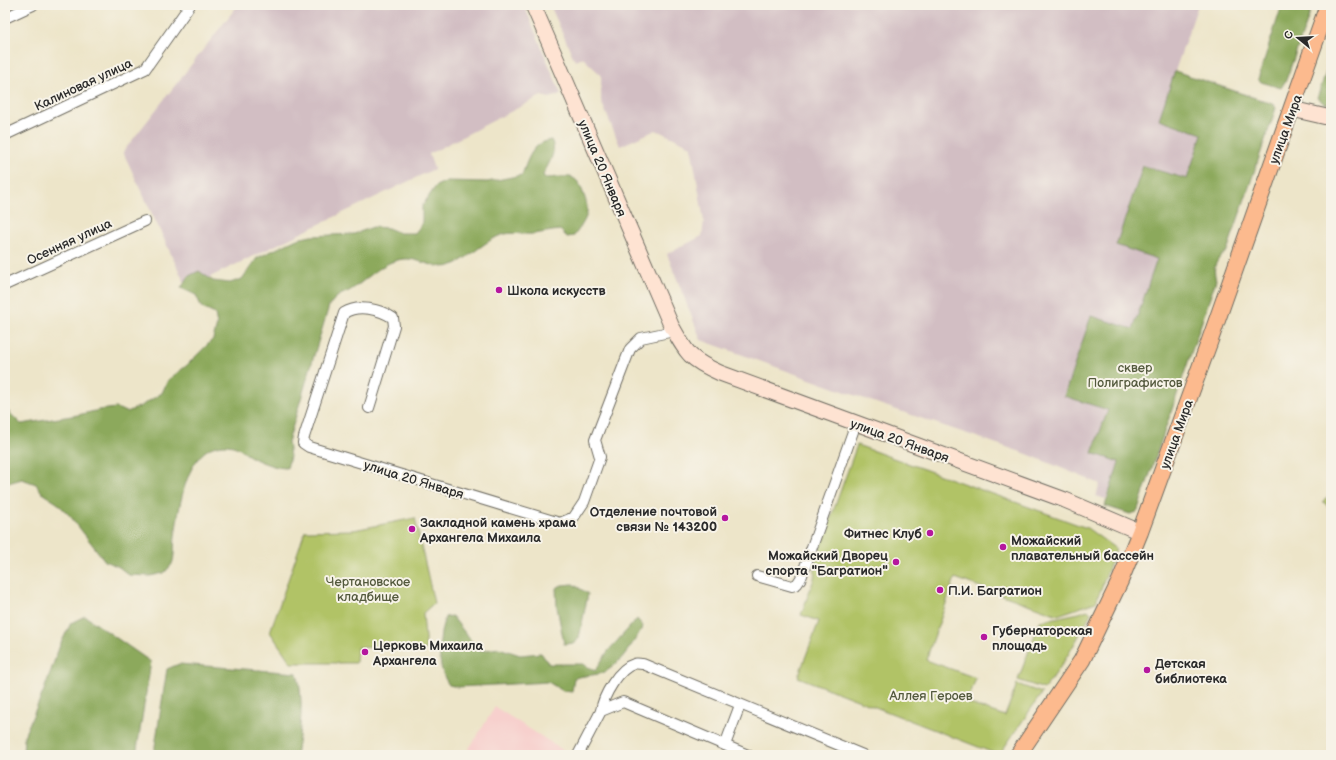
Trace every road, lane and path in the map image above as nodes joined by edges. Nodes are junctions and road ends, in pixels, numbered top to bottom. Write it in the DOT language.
graph roads {
  1 [pos="33,5"];
  2 [pos="190,5"];
  3 [pos="533,5"];
  4 [pos="1328,5"];
  5 [pos="5,18"];
  6 [pos="1292,109"];
  7 [pos="1331,118"];
  8 [pos="5,135"];
  9 [pos="145,221"];
  10 [pos="5,285"];
  11 [pos="674,331"];
  12 [pos="369,408"];
  13 [pos="856,423"];
  14 [pos="1140,532"];
  15 [pos="757,576"];
  16 [pos="740,705"];
  17 [pos="602,711"];
  18 [pos="725,745"];
  19 [pos="578,755"];
  20 [pos="748,755"];
  21 [pos="863,755"];
  22 [pos="1018,755"];
  1 -- 5 [label="street"];
  2 -- 8 [label="street, Калиновая улица"];
  3 -- 11 [label="street, улица 20 Января"];
  4 -- 6 [label="main road, улица Мира"];
  6 -- 7 [label="street"];
  6 -- 14 [label="main road, улица Мира"];
  9 -- 10 [label="street, Осенняя улица"];
  11 -- 12 [label="street, улица 20 Января"];
  11 -- 13 [label="street, улица 20 Января"];
  13 -- 14 [label="street, улица 20 Января"];
  13 -- 15 [label="street"];
  14 -- 22 [label="main road, улица Мира"];
  16 -- 17 [label="street"];
  16 -- 18 [label="street"];
  16 -- 21 [label="street"];
  17 -- 18 [label="street"];
  17 -- 19 [label="street"];
  18 -- 20 [label="street"];
}
